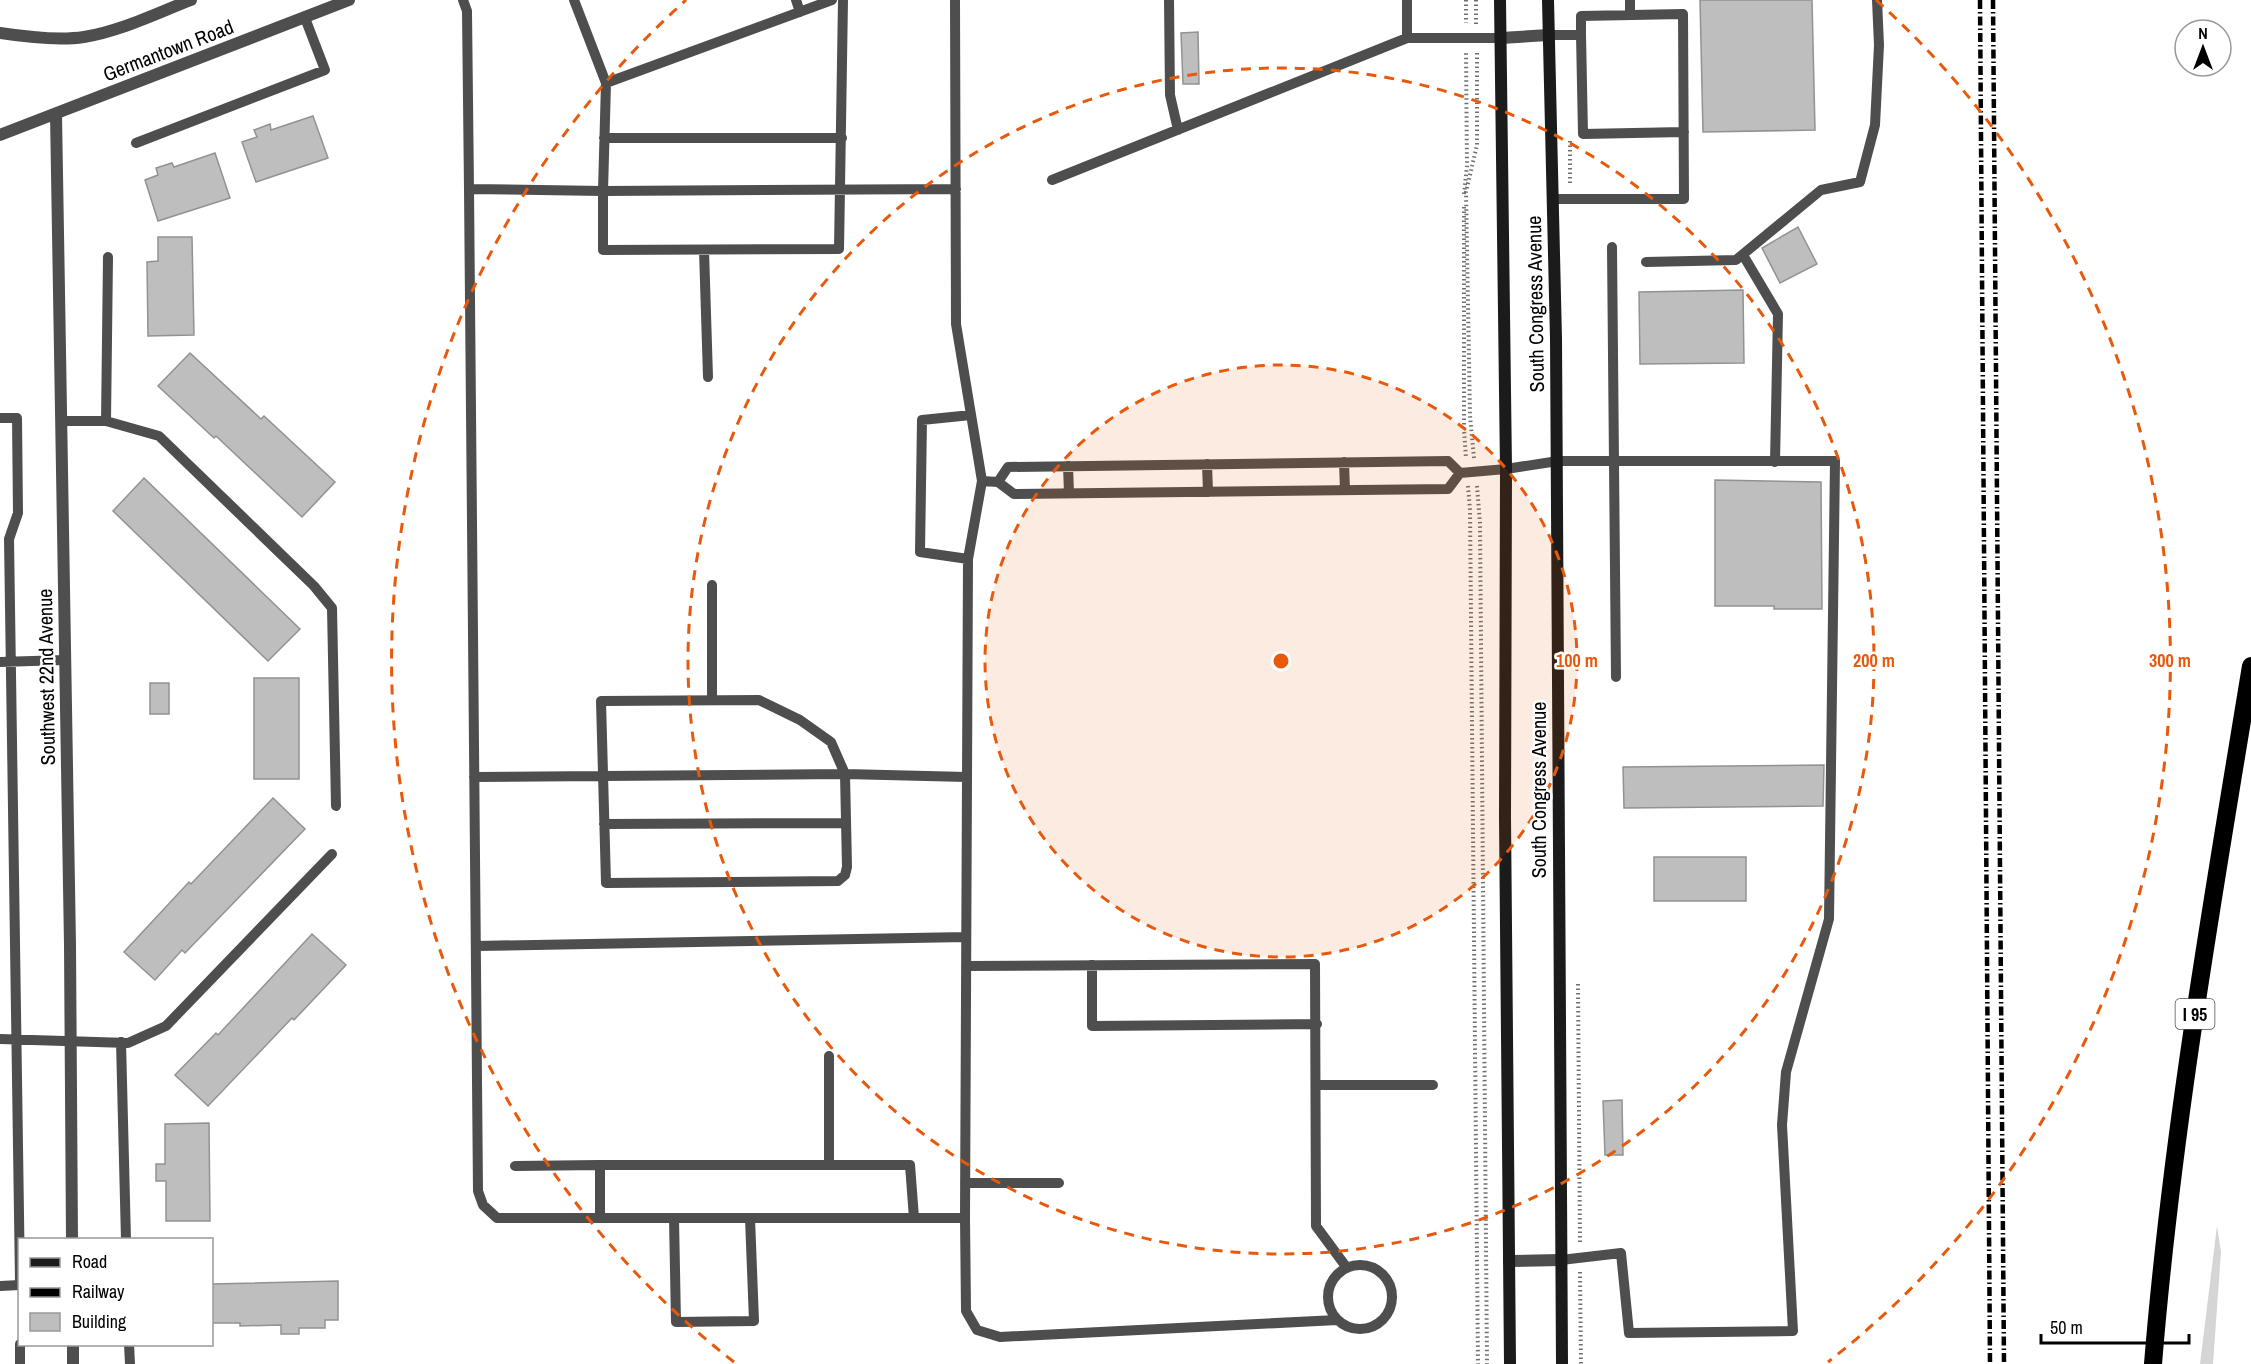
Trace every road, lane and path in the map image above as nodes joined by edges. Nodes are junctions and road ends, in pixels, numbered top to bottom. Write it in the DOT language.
graph roads {
  1 [pos="191,0"];
  2 [pos="349,0"];
  3 [pos="463,0"];
  4 [pos="574,0"];
  5 [pos="796,0"];
  6 [pos="832,0"];
  7 [pos="843,0"];
  8 [pos="955,0"];
  9 [pos="1169,0"];
  10 [pos="1407,0"];
  11 [pos="1466,0"];
  12 [pos="1476,0"];
  13 [pos="1500,0"];
  14 [pos="1548,0"];
  15 [pos="1630,0"];
  16 [pos="1877,0"];
  17 [pos="800,12"];
  18 [pos="1630,15"];
  19 [pos="305,18"];
  20 [pos="0,33"];
  21 [pos="1548,35"];
  22 [pos="1581,35"];
  23 [pos="1407,38"];
  24 [pos="1471,38"];
  25 [pos="1501,38"];
  26 [pos="606,82"];
  27 [pos="56,114"];
  28 [pos="1178,130"];
  29 [pos="1684,132"];
  30 [pos="0,135"];
  31 [pos="604,138"];
  32 [pos="842,138"];
  33 [pos="136,143"];
  34 [pos="1052,180"];
  35 [pos="469,189"];
  36 [pos="840,189"];
  37 [pos="956,189"];
  38 [pos="603,190"];
  39 [pos="1552,200"];
  40 [pos="1612,247"];
  41 [pos="704,250"];
  42 [pos="1743,255"];
  43 [pos="108,257"];
  44 [pos="1646,262"];
  45 [pos="708,377"];
  46 [pos="971,416"];
  47 [pos="0,418"];
  48 [pos="61,421"];
  49 [pos="106,421"];
  50 [pos="1558,461"];
  51 [pos="1344,462"];
  52 [pos="1613,462"];
  53 [pos="1775,462"];
  54 [pos="1207,464"];
  55 [pos="1068,466"];
  56 [pos="1506,469"];
  57 [pos="1467,472"];
  58 [pos="982,481"];
  59 [pos="998,482"];
  60 [pos="1345,490"];
  61 [pos="1208,492"];
  62 [pos="1069,493"];
  63 [pos="968,559"];
  64 [pos="712,585"];
  65 [pos="65,660"];
  66 [pos="5,661"];
  67 [pos="2251,666"];
  68 [pos="1616,677"];
  69 [pos="712,700"];
  70 [pos="602,774"];
  71 [pos="845,774"];
  72 [pos="474,777"];
  73 [pos="967,777"];
  74 [pos="336,806"];
  75 [pos="846,823"];
  76 [pos="604,824"];
  77 [pos="332,854"];
  78 [pos="966,937"];
  79 [pos="476,946"];
  80 [pos="1092,965"];
  81 [pos="966,966"];
  82 [pos="1317,1024"];
  83 [pos="15,1039"];
  84 [pos="0,1040"];
  85 [pos="70,1041"];
  86 [pos="121,1042"];
  87 [pos="829,1056"];
  88 [pos="1316,1085"];
  89 [pos="1433,1085"];
  90 [pos="600,1165"];
  91 [pos="829,1165"];
  92 [pos="515,1166"];
  93 [pos="965,1183"];
  94 [pos="1059,1183"];
  95 [pos="600,1218"];
  96 [pos="674,1218"];
  97 [pos="750,1218"];
  98 [pos="914,1218"];
  99 [pos="965,1218"];
  100 [pos="19,1238"];
  101 [pos="72,1238"];
  102 [pos="126,1238"];
  103 [pos="1561,1260"];
  104 [pos="1509,1261"];
  105 [pos="1347,1268"];
  106 [pos="18,1283"];
  107 [pos="0,1286"];
  108 [pos="1336,1320"];
  109 [pos="20,1346"];
  110 [pos="73,1346"];
  111 [pos="129,1346"];
  112 [pos="20,1364"];
  113 [pos="73,1364"];
  114 [pos="130,1364"];
  115 [pos="1478,1364"];
  116 [pos="1487,1364"];
  117 [pos="1509,1364"];
  118 [pos="1562,1364"];
  119 [pos="2153,1364"];
  1 -- 20 [label="street"];
  2 -- 19 [label="street, Germantown Road"];
  3 -- 35 [label="lane"];
  4 -- 26 [label="lane"];
  5 -- 17 [label="lane"];
  6 -- 17 [label="lane"];
  7 -- 32 [label="lane"];
  8 -- 37 [label="lane"];
  9 -- 28 [label="lane"];
  10 -- 23 [label="lane"];
  11 -- 24 [label="path"];
  12 -- 24 [label="path"];
  13 -- 25 [label="main road, South Congress Avenue"];
  14 -- 21 [label="main road, South Congress Avenue"];
  15 -- 18 [label="lane"];
  16 -- 42 [label="lane"];
  17 -- 26 [label="lane"];
  18 -- 22 [label="lane"];
  18 -- 29 [label="lane"];
  19 -- 27 [label="street, Germantown Road"];
  19 -- 33 [label="lane"];
  21 -- 22 [label="lane"];
  21 -- 25 [label="street"];
  21 -- 39 [label="main road, South Congress Avenue"];
  22 -- 29 [label="lane"];
  23 -- 24 [label="lane"];
  23 -- 28 [label="lane"];
  24 -- 25 [label="lane"];
  24 -- 57 [label="path"];
  24 -- 57 [label="path"];
  25 -- 56 [label="main road, South Congress Avenue"];
  26 -- 31 [label="lane"];
  27 -- 30 [label="street, Germantown Road"];
  27 -- 48 [label="street, Southwest 22nd Avenue"];
  28 -- 34 [label="lane"];
  29 -- 39 [label="lane"];
  31 -- 32 [label="lane"];
  31 -- 38 [label="lane"];
  32 -- 36 [label="lane"];
  35 -- 38 [label="lane"];
  35 -- 72 [label="lane"];
  36 -- 37 [label="lane"];
  36 -- 38 [label="lane"];
  36 -- 41 [label="lane"];
  37 -- 46 [label="lane"];
  38 -- 41 [label="lane"];
  39 -- 50 [label="main road, South Congress Avenue"];
  40 -- 52 [label="lane"];
  41 -- 45 [label="lane"];
  42 -- 44 [label="lane"];
  42 -- 53 [label="lane"];
  43 -- 49 [label="lane"];
  46 -- 58 [label="lane"];
  46 -- 63 [label="lane"];
  47 -- 66 [label="lane"];
  48 -- 49 [label="lane"];
  48 -- 65 [label="street, Southwest 22nd Avenue"];
  49 -- 74 [label="lane"];
  50 -- 52 [label="lane"];
  50 -- 56 [label="lane"];
  50 -- 103 [label="main road, South Congress Avenue"];
  51 -- 54 [label="lane"];
  51 -- 57 [label="lane"];
  51 -- 60 [label="lane"];
  52 -- 53 [label="lane"];
  52 -- 68 [label="lane"];
  53 -- 103 [label="lane"];
  54 -- 55 [label="lane"];
  54 -- 61 [label="lane"];
  55 -- 59 [label="lane"];
  55 -- 62 [label="lane"];
  56 -- 57 [label="lane"];
  56 -- 104 [label="main road, South Congress Avenue"];
  57 -- 60 [label="lane"];
  57 -- 115 [label="path"];
  57 -- 116 [label="path"];
  58 -- 59 [label="lane"];
  58 -- 63 [label="lane"];
  59 -- 62 [label="lane"];
  60 -- 61 [label="lane"];
  61 -- 62 [label="lane"];
  63 -- 73 [label="lane"];
  64 -- 69 [label="lane"];
  65 -- 66 [label="lane"];
  65 -- 85 [label="street, Southwest 22nd Avenue"];
  66 -- 83 [label="lane"];
  67 -- 119 [label="highway, I 95"];
  69 -- 70 [label="lane"];
  69 -- 71 [label="lane"];
  70 -- 71 [label="lane"];
  70 -- 72 [label="lane"];
  70 -- 76 [label="lane"];
  71 -- 73 [label="lane"];
  71 -- 75 [label="lane"];
  72 -- 79 [label="lane"];
  73 -- 78 [label="lane"];
  75 -- 76 [label="lane"];
  75 -- 76 [label="lane"];
  77 -- 86 [label="lane"];
  78 -- 79 [label="lane"];
  78 -- 81 [label="lane"];
  79 -- 95 [label="lane"];
  80 -- 81 [label="lane"];
  80 -- 82 [label="lane"];
  80 -- 82 [label="lane"];
  81 -- 93 [label="lane"];
  82 -- 88 [label="lane"];
  83 -- 84 [label="lane"];
  83 -- 85 [label="lane"];
  83 -- 100 [label="lane"];
  85 -- 86 [label="lane"];
  85 -- 101 [label="street, Southwest 22nd Avenue"];
  86 -- 102 [label="lane"];
  87 -- 91 [label="lane"];
  88 -- 89 [label="lane"];
  88 -- 105 [label="lane"];
  90 -- 91 [label="lane"];
  90 -- 92 [label="lane"];
  90 -- 95 [label="lane"];
  91 -- 98 [label="lane"];
  93 -- 94 [label="lane"];
  93 -- 99 [label="lane"];
  95 -- 96 [label="lane"];
  96 -- 97 [label="lane"];
  96 -- 97 [label="lane"];
  97 -- 98 [label="lane"];
  98 -- 99 [label="lane"];
  99 -- 108 [label="lane"];
  103 -- 104 [label="street"];
  103 -- 118 [label="main road, South Congress Avenue"];
  104 -- 117 [label="main road, South Congress Avenue"];
  105 -- 108 [label="lane"];
  105 -- 108 [label="lane"];
  106 -- 107 [label="lane"];
  109 -- 112 [label="lane"];
  110 -- 113 [label="street"];
  111 -- 114 [label="lane"];
}
